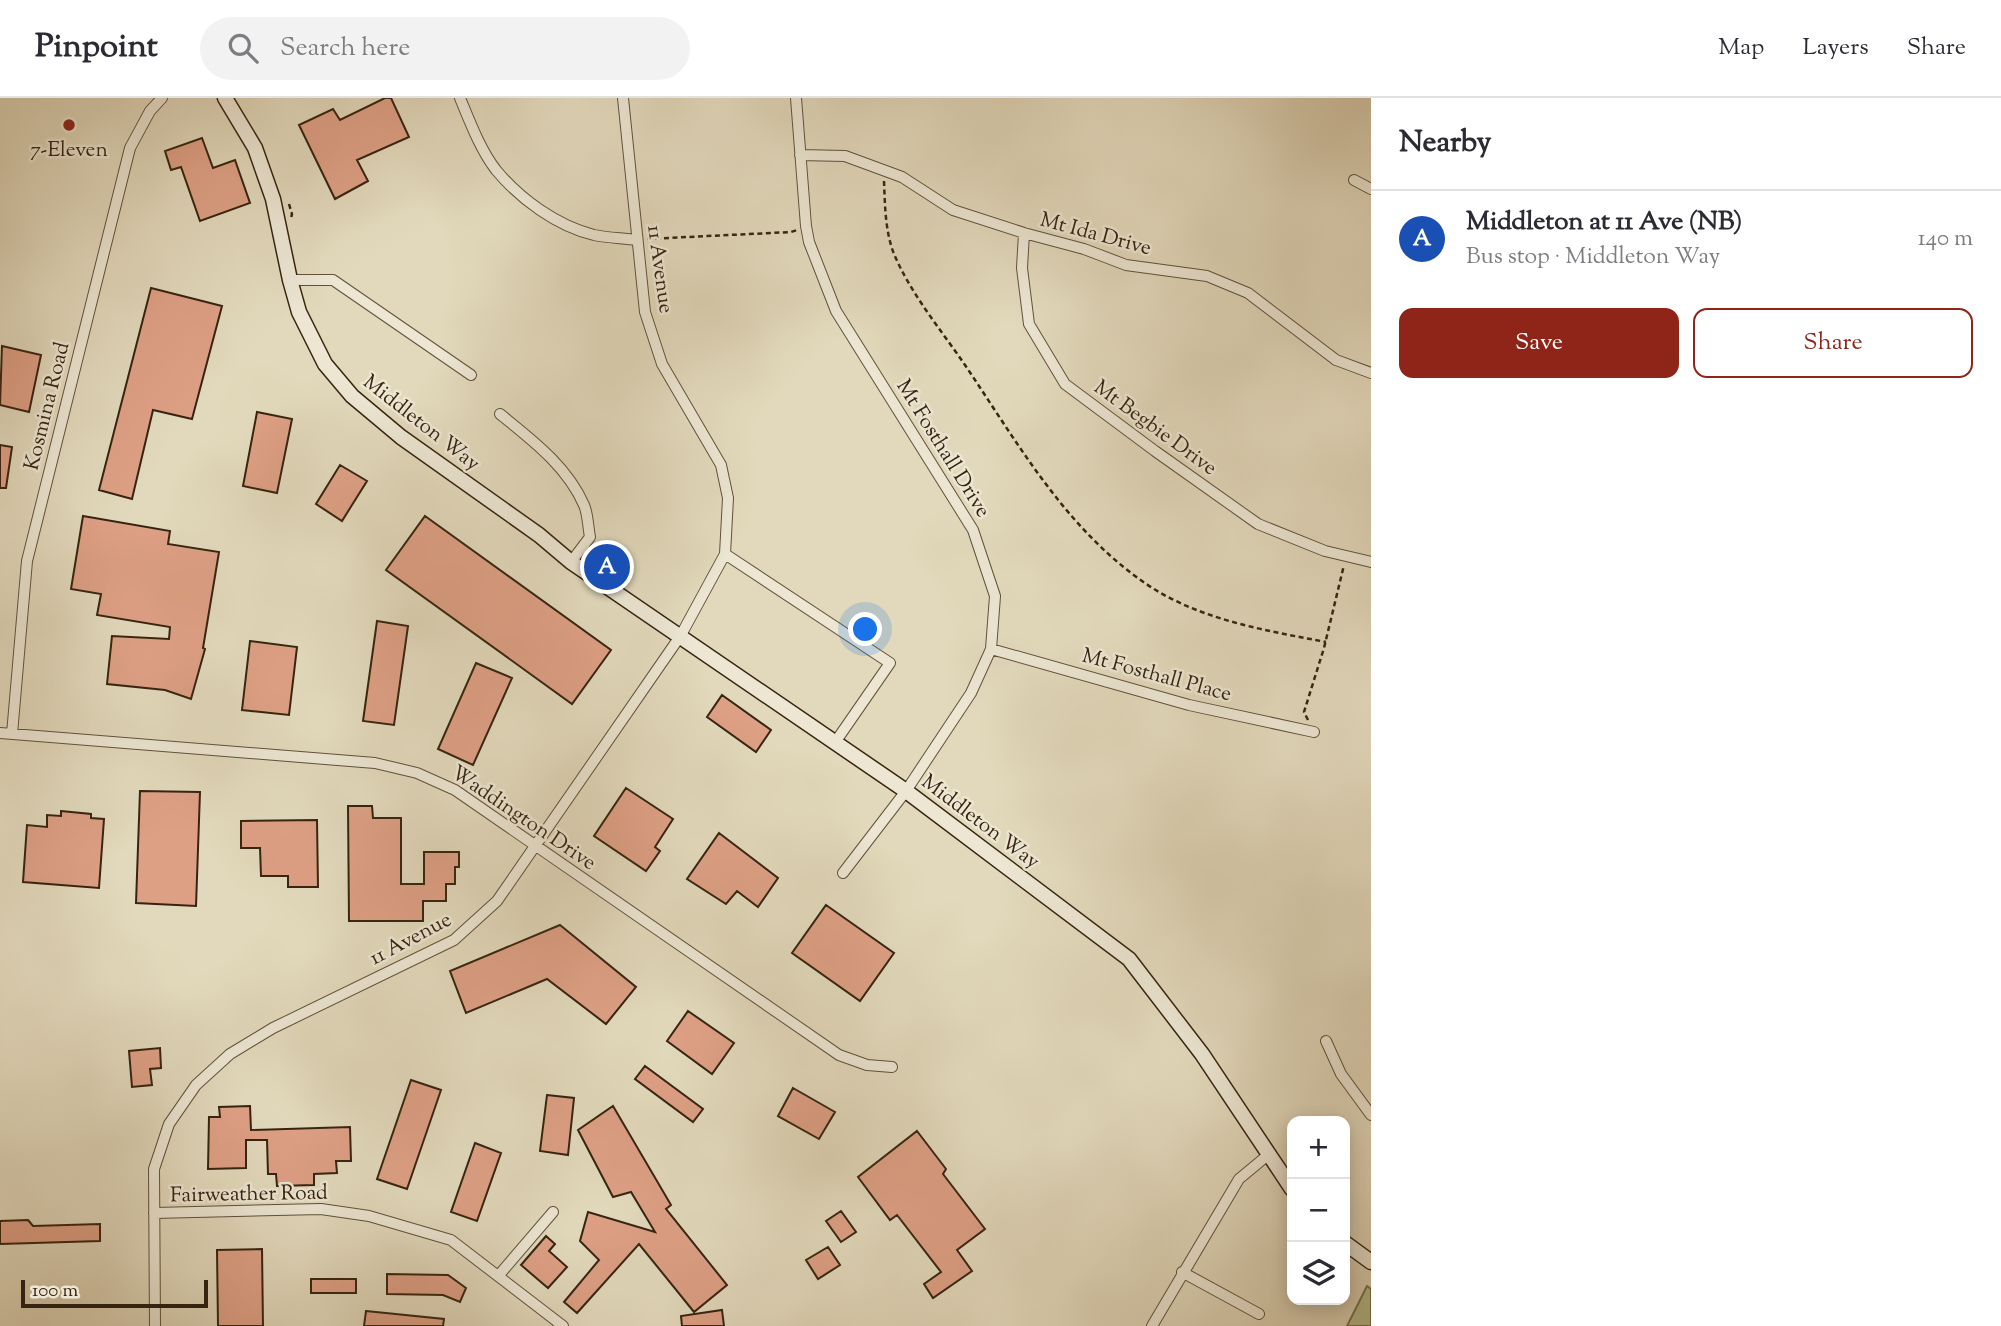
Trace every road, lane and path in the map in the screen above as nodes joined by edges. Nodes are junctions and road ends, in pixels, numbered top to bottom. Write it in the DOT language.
graph roads {
  1 [pos="162,98"];
  2 [pos="225,98"];
  3 [pos="460,98"];
  4 [pos="623,98"];
  5 [pos="796,98"];
  6 [pos="800,155"];
  7 [pos="883,170"];
  8 [pos="1354,180"];
  9 [pos="1371,189"];
  10 [pos="806,226"];
  11 [pos="1024,233"];
  12 [pos="658,239"];
  13 [pos="637,240"];
  14 [pos="290,280"];
  15 [pos="1371,373"];
  16 [pos="471,375"];
  17 [pos="500,414"];
  18 [pos="725,554"];
  19 [pos="1346,556"];
  20 [pos="571,562"];
  21 [pos="1371,562"];
  22 [pos="681,635"];
  23 [pos="1326,642"];
  24 [pos="991,649"];
  25 [pos="1314,732"];
  26 [pos="0,733"];
  27 [pos="12,734"];
  28 [pos="835,741"];
  29 [pos="906,791"];
  30 [pos="536,847"];
  31 [pos="843,873"];
  32 [pos="1325,1041"];
  33 [pos="892,1067"];
  34 [pos="1371,1115"];
  35 [pos="1268,1155"];
  36 [pos="1287,1182"];
  37 [pos="553,1212"];
  38 [pos="154,1213"];
  39 [pos="1350,1247"];
  40 [pos="1371,1262"];
  41 [pos="1182,1272"];
  42 [pos="499,1275"];
  43 [pos="1259,1314"];
  44 [pos="155,1326"];
  45 [pos="563,1326"];
  46 [pos="1152,1326"];
  1 -- 27 [label="street, Kosmina Road"];
  2 -- 14 [label="street, Middleton Way"];
  3 -- 13 [label="street"];
  4 -- 13 [label="street, 11 Avenue"];
  5 -- 6 [label="street, Mt Fosthall Drive"];
  6 -- 7 [label="street, Mt Ida Drive"];
  6 -- 10 [label="street, Mt Fosthall Drive"];
  7 -- 11 [label="street, Mt Ida Drive"];
  7 -- 23 [label="path"];
  8 -- 9 [label="street"];
  10 -- 12 [label="path"];
  10 -- 24 [label="street, Mt Fosthall Drive"];
  11 -- 15 [label="street, Mt Ida Drive"];
  11 -- 19 [label="street, Mt Begbie Drive"];
  13 -- 18 [label="street, 11 Avenue"];
  14 -- 16 [label="street"];
  14 -- 20 [label="street, Middleton Way"];
  17 -- 20 [label="street"];
  18 -- 22 [label="street, 11 Avenue"];
  18 -- 28 [label="street"];
  19 -- 21 [label="street, Mt Begbie Drive"];
  19 -- 23 [label="path"];
  20 -- 22 [label="street, Middleton Way"];
  22 -- 28 [label="street, Middleton Way"];
  22 -- 30 [label="street, 11 Avenue"];
  23 -- 25 [label="path"];
  24 -- 25 [label="street, Mt Fosthall Place"];
  24 -- 29 [label="street, Mt Fosthall Drive"];
  26 -- 27 [label="street, Waddington Drive"];
  27 -- 30 [label="street, Waddington Drive"];
  28 -- 29 [label="street, Middleton Way"];
  29 -- 31 [label="street, Mt Fosthall Drive"];
  29 -- 35 [label="street, Middleton Way"];
  30 -- 33 [label="street, Waddington Drive"];
  30 -- 38 [label="street, 11 Avenue"];
  32 -- 34 [label="street"];
  35 -- 36 [label="street, Middleton Way"];
  35 -- 41 [label="street"];
  37 -- 42 [label="street"];
  38 -- 42 [label="street, Fairweather Road"];
  38 -- 44 [label="street, 11 Avenue"];
  39 -- 40 [label="street"];
  41 -- 43 [label="street"];
  41 -- 46 [label="street"];
  42 -- 45 [label="street, Fairweather Road"];
}
